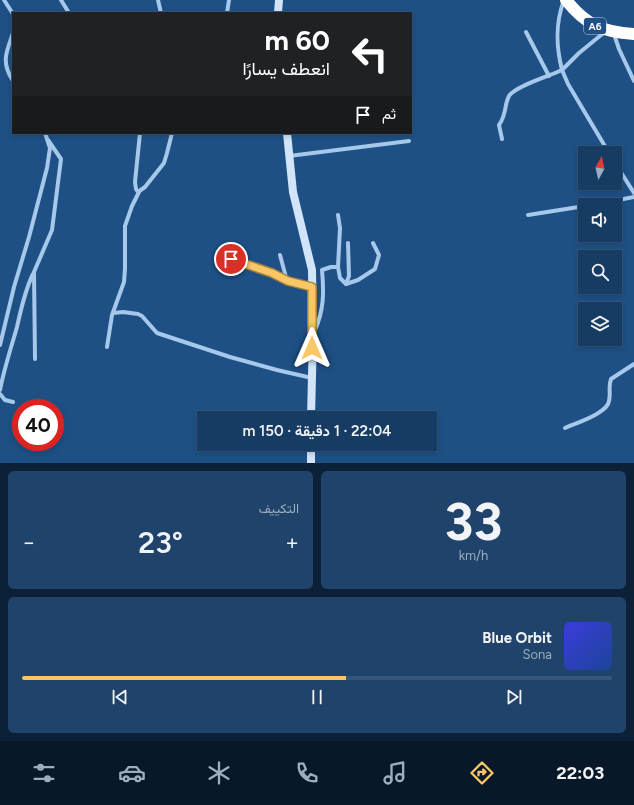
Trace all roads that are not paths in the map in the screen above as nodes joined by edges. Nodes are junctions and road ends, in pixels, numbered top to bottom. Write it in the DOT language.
graph roads {
  1 [pos="4,0"];
  2 [pos="61,0"];
  3 [pos="158,0"];
  4 [pos="229,0"];
  5 [pos="279,0"];
  6 [pos="565,0"];
  7 [pos="12,12"];
  8 [pos="68,12"];
  9 [pos="162,12"];
  10 [pos="227,12"];
  11 [pos="278,12"];
  12 [pos="526,32"];
  13 [pos="610,32"];
  14 [pos="634,34"];
  15 [pos="12,36"];
  16 [pos="562,70"];
  17 [pos="549,76"];
  18 [pos="12,79"];
  19 [pos="634,81"];
  20 [pos="45,134"];
  21 [pos="140,134"];
  22 [pos="172,134"];
  23 [pos="287,134"];
  24 [pos="502,139"];
  25 [pos="48,140"];
  26 [pos="409,141"];
  27 [pos="605,146"];
  28 [pos="288,156"];
  29 [pos="622,174"];
  30 [pos="140,192"];
  31 [pos="634,193"];
  32 [pos="634,197"];
  33 [pos="622,199"];
  34 [pos="578,207"];
  35 [pos="338,215"];
  36 [pos="528,215"];
  37 [pos="348,243"];
  38 [pos="372,243"];
  39 [pos="280,255"];
  40 [pos="219,256"];
  41 [pos="338,267"];
  42 [pos="34,272"];
  43 [pos="288,281"];
  44 [pos="346,284"];
  45 [pos="312,287"];
  46 [pos="112,313"];
  47 [pos="313,334"];
  48 [pos="0,345"];
  49 [pos="107,347"];
  50 [pos="36,359"];
  51 [pos="634,364"];
  52 [pos="312,378"];
  53 [pos="0,390"];
  54 [pos="0,394"];
  55 [pos="12,402"];
  56 [pos="312,411"];
  57 [pos="565,428"];
  58 [pos="311,451"];
  59 [pos="311,463"];
  1 -- 7 [label="street"];
  2 -- 8 [label="street"];
  3 -- 9 [label="street"];
  4 -- 10 [label="street"];
  5 -- 11 [label="street"];
  6 -- 13 [label="highway, A6"];
  6 -- 16 [label="street"];
  12 -- 17 [label="street"];
  13 -- 14 [label="highway, A6"];
  13 -- 16 [label="street"];
  13 -- 19 [label="street"];
  15 -- 18 [label="street"];
  16 -- 17 [label="street"];
  16 -- 27 [label="street"];
  17 -- 24 [label="street"];
  20 -- 25 [label="street"];
  21 -- 30 [label="street"];
  22 -- 30 [label="street"];
  23 -- 28 [label="street"];
  25 -- 42 [label="street"];
  25 -- 48 [label="street"];
  26 -- 28 [label="street"];
  28 -- 45 [label="street"];
  29 -- 31 [label="street"];
  30 -- 46 [label="street"];
  32 -- 33 [label="street"];
  34 -- 36 [label="street"];
  35 -- 41 [label="street"];
  37 -- 44 [label="street"];
  38 -- 44 [label="street"];
  39 -- 43 [label="street"];
  40 -- 43 [label="street"];
  41 -- 44 [label="street"];
  41 -- 47 [label="street"];
  42 -- 50 [label="street"];
  42 -- 53 [label="street"];
  43 -- 45 [label="street"];
  45 -- 47 [label="street"];
  46 -- 49 [label="street"];
  46 -- 52 [label="street"];
  47 -- 52 [label="street"];
  51 -- 57 [label="street"];
  52 -- 56 [label="street"];
  54 -- 55 [label="street"];
  58 -- 59 [label="street"];
}
